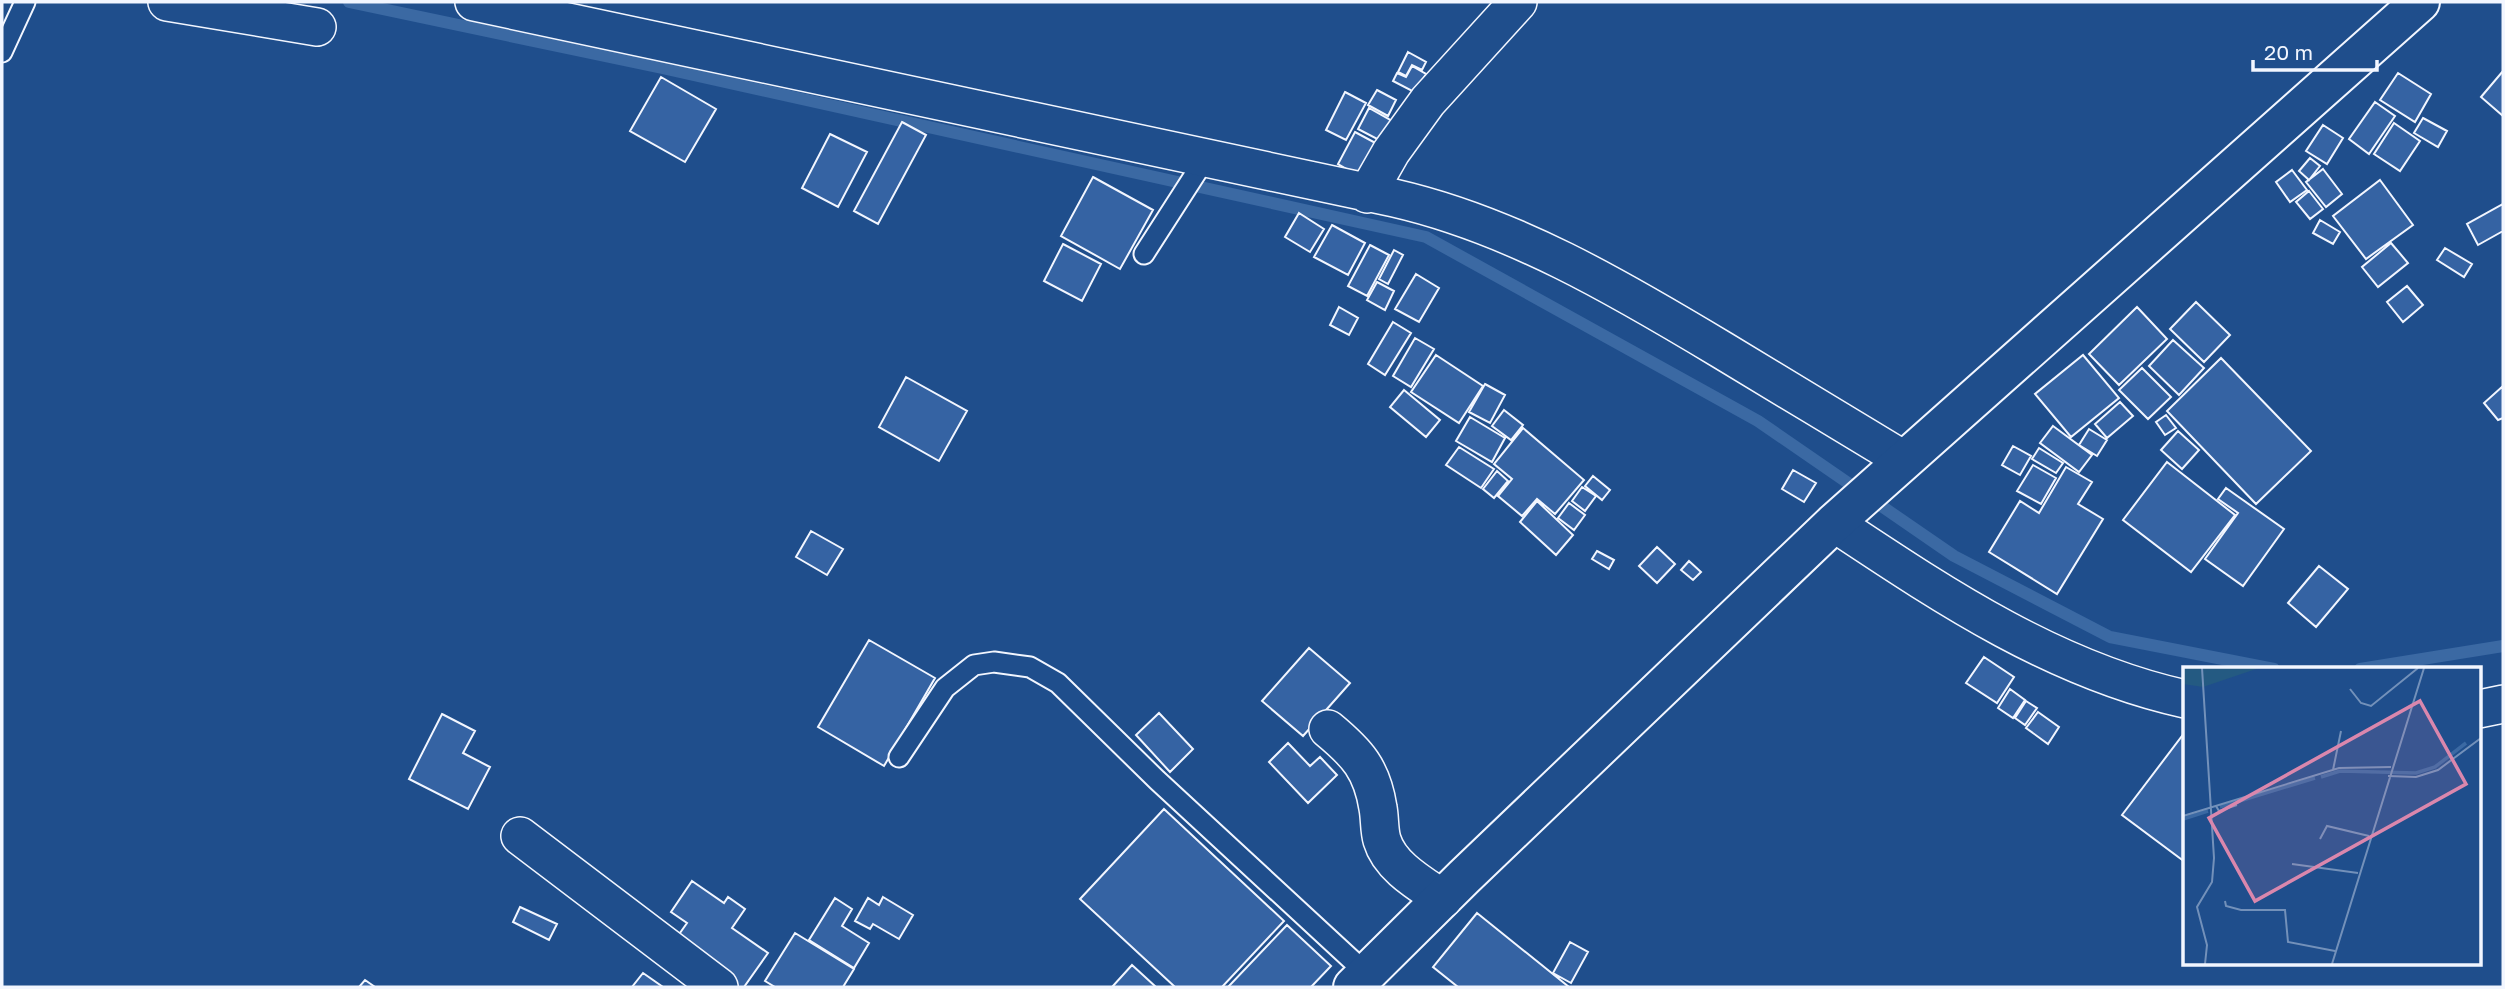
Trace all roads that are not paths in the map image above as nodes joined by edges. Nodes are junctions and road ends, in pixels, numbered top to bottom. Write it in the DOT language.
graph roads {
  1 [pos="25,2"];
  2 [pos="167,2"];
  3 [pos="474,2"];
  4 [pos="1518,2"];
  5 [pos="2420,2"];
  6 [pos="317,27"];
  7 [pos="2,52"];
  8 [pos="1205,159"];
  9 [pos="1367,194"];
  10 [pos="1144,254"];
  11 [pos="1904,460"];
  12 [pos="1835,523"];
  13 [pos="2183,699"];
  14 [pos="2503,704"];
  15 [pos="2480,709"];
  16 [pos="1328,729"];
  17 [pos="899,758"];
  18 [pos="520,836"];
  19 [pos="1443,899"];
  20 [pos="1360,980"];
  21 [pos="719,987"];
  1 -- 7 [label="lane"];
  2 -- 6 [label="street"];
  3 -- 8 [label="street"];
  4 -- 9 [label="street"];
  5 -- 11 [label="street"];
  8 -- 9 [label="street"];
  8 -- 10 [label="lane"];
  9 -- 11 [label="street"];
  11 -- 12 [label="street"];
  12 -- 13 [label="street"];
  12 -- 19 [label="street"];
  14 -- 15 [label="street"];
  16 -- 19 [label="street"];
  17 -- 20 [label="lane"];
  18 -- 21 [label="street"];
  19 -- 20 [label="street"];
}
